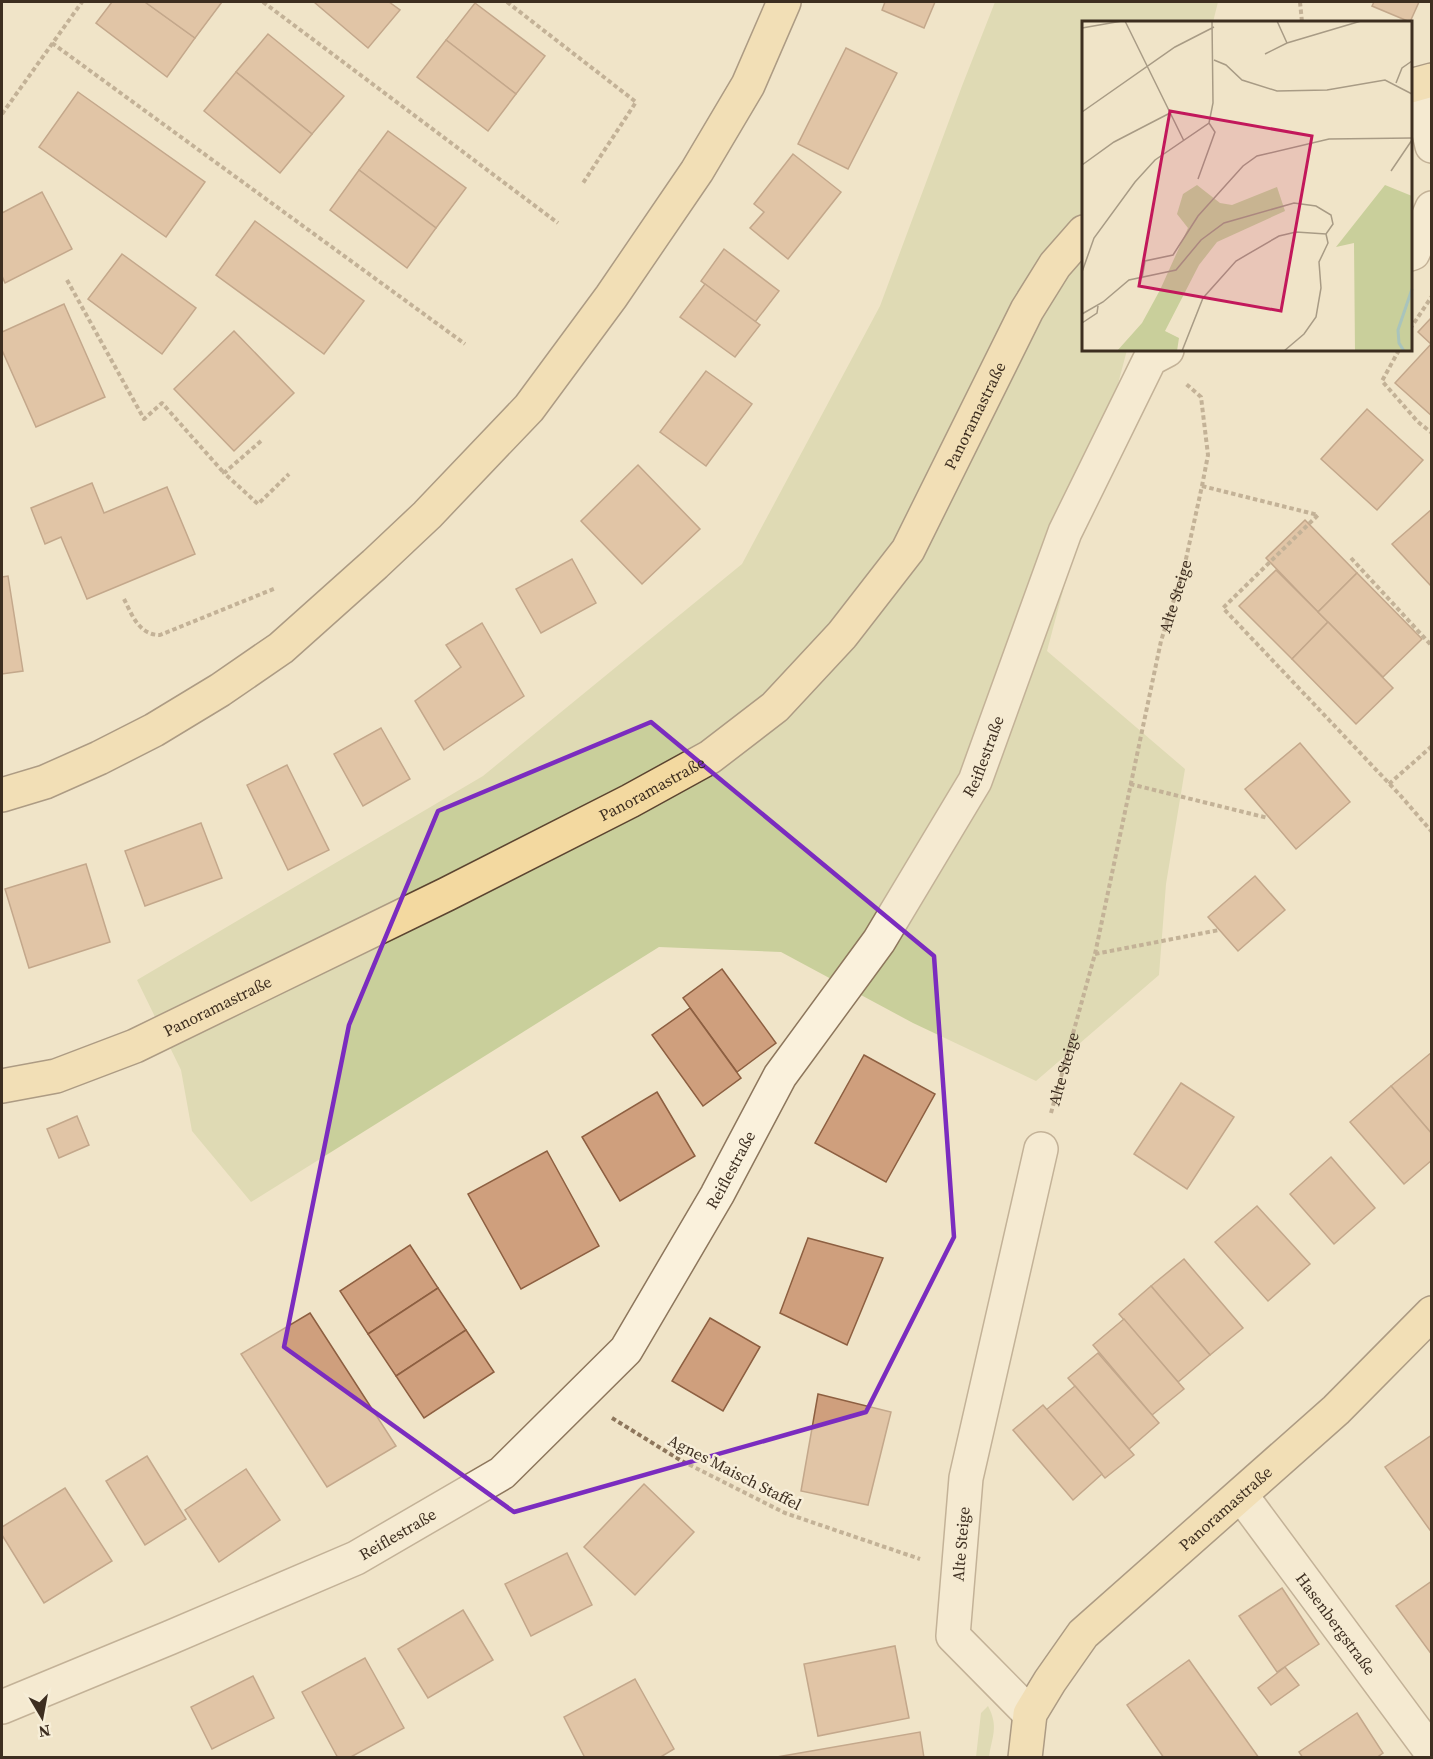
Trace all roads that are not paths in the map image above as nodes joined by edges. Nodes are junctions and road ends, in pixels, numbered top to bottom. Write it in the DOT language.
graph roads {
  1 [pos="784,2"];
  2 [pos="1420,84"];
  3 [pos="1431,146"];
  4 [pos="1431,208"];
  5 [pos="1082,233"];
  6 [pos="1412,253"];
  7 [pos="1173,364"];
  8 [pos="2,795"];
  9 [pos="2,1086"];
  10 [pos="1041,1149"];
  11 [pos="1431,1313"];
  12 [pos="1240,1495"];
  13 [pos="2,1707"];
  14 [pos="1030,1714"];
  15 [pos="1429,1743"];
  16 [pos="1025,1758"];
  1 -- 8 [label="main road"];
  2 -- 3 [label="street"];
  4 -- 6 [label="street"];
  5 -- 9 [label="main road, Panoramastraße"];
  7 -- 13 [label="street, Reiflestraße"];
  10 -- 14 [label="street, Alte Steige"];
  11 -- 12 [label="main road, Panoramastraße"];
  12 -- 14 [label="main road, Panoramastraße"];
  12 -- 15 [label="street, Hasenbergstraße"];
  14 -- 16 [label="main road"];
}
